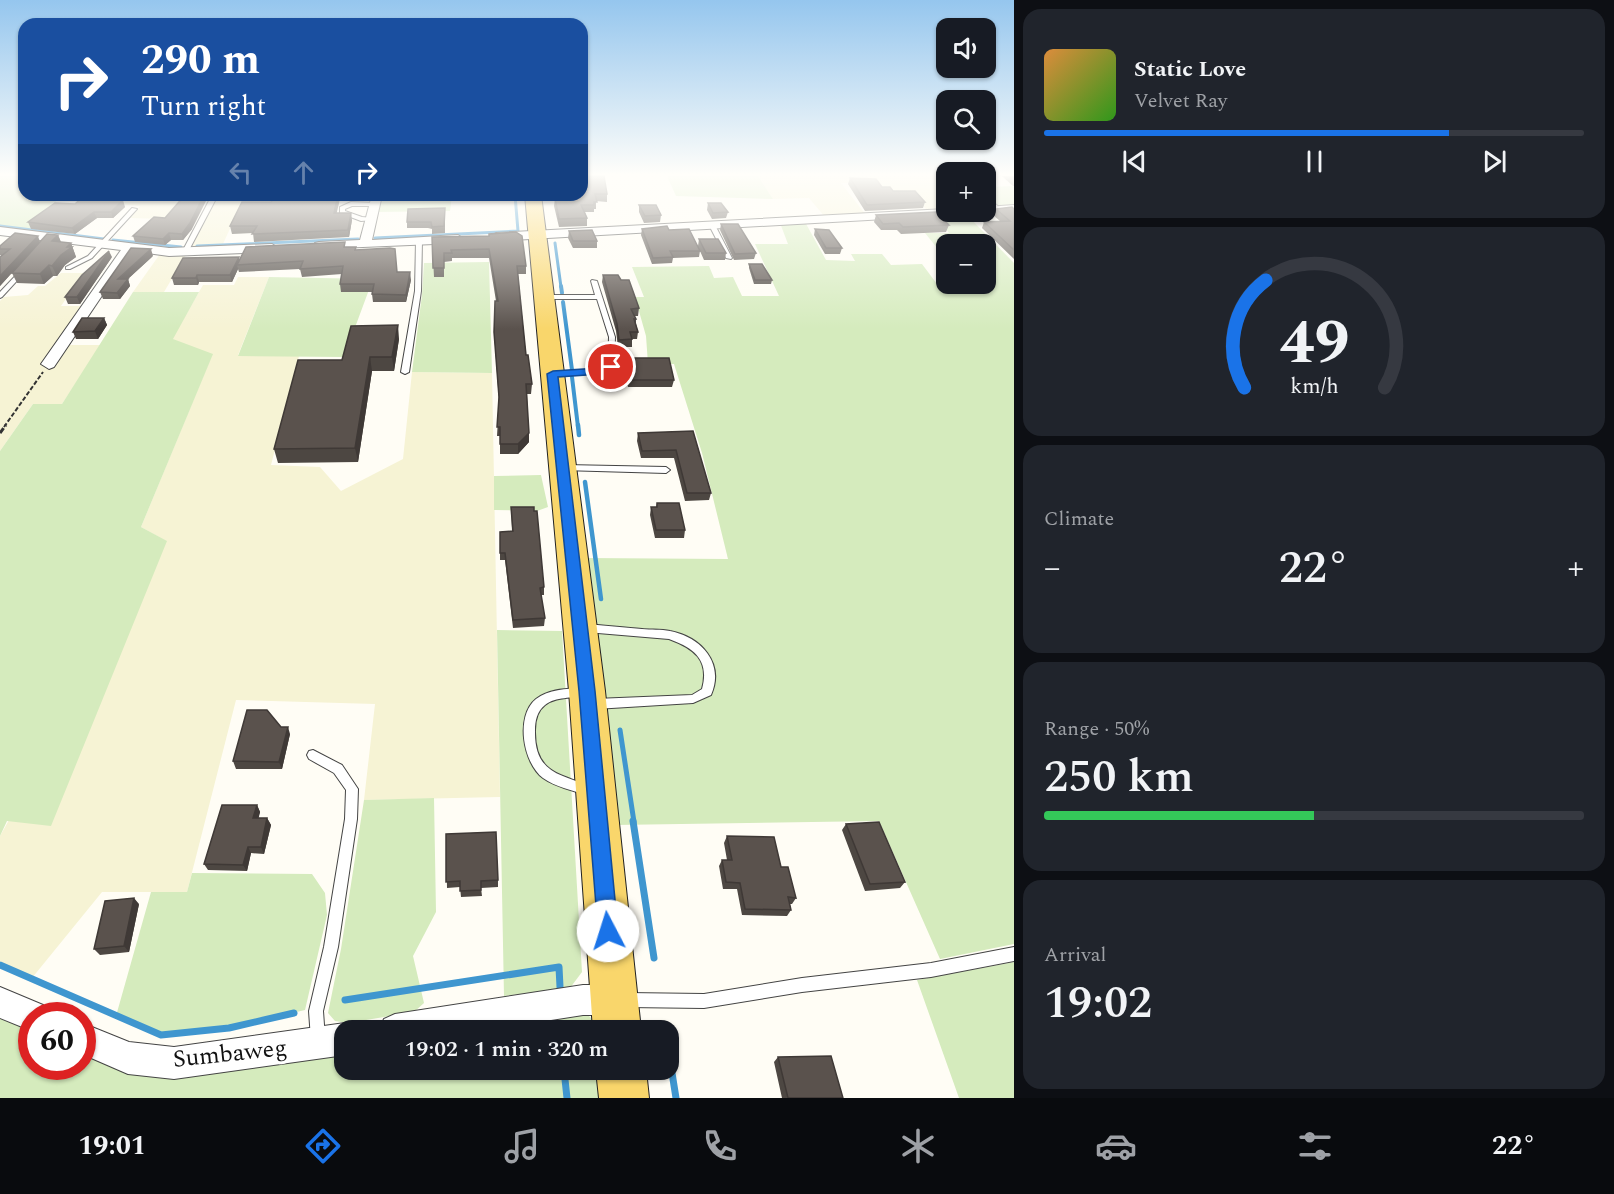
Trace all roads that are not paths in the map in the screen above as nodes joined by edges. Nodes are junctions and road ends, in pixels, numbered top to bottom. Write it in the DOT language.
graph roads {
  1 [pos="119,227"];
  2 [pos="198,227"];
  3 [pos="369,227"];
  4 [pos="537,227"];
  5 [pos="669,227"];
  6 [pos="713,227"];
  7 [pos="0,231"];
  8 [pos="538,234"];
  9 [pos="419,241"];
  10 [pos="365,244"];
  11 [pos="104,245"];
  12 [pos="309,246"];
  13 [pos="286,247"];
  14 [pos="128,248"];
  15 [pos="185,252"];
  16 [pos="729,258"];
  17 [pos="28,265"];
  18 [pos="68,268"];
  19 [pos="594,281"];
  20 [pos="0,296"];
  21 [pos="544,297"];
  22 [pos="598,297"];
  23 [pos="49,363"];
  24 [pos="405,372"];
  25 [pos="553,374"];
  26 [pos="563,468"];
  27 [pos="666,470"];
  28 [pos="580,627"];
  29 [pos="588,698"];
  30 [pos="313,755"];
  31 [pos="596,794"];
  32 [pos="1014,954"];
  33 [pos="0,1002"];
  34 [pos="18,1010"];
  35 [pos="615,1015"];
  36 [pos="458,1020"];
  37 [pos="332,1042"];
  38 [pos="96,1044"];
  39 [pos="622,1080"];
  40 [pos="624,1098"];
  1 -- 11 [label="lane"];
  2 -- 15 [label="lane"];
  3 -- 10 [label="street"];
  4 -- 8 [label="main road"];
  5 -- 8 [label="street"];
  6 -- 16 [label="lane"];
  7 -- 11 [label="street"];
  8 -- 9 [label="street"];
  8 -- 21 [label="main road"];
  9 -- 10 [label="street"];
  9 -- 24 [label="lane"];
  10 -- 12 [label="street"];
  11 -- 14 [label="street"];
  11 -- 18 [label="lane"];
  13 -- 15 [label="street"];
  14 -- 15 [label="street"];
  14 -- 23 [label="street"];
  17 -- 20 [label="lane"];
  19 -- 22 [label="lane"];
  21 -- 22 [label="lane"];
  21 -- 25 [label="main road"];
  22 -- 25 [label="lane"];
  25 -- 26 [label="main road"];
  26 -- 27 [label="lane"];
  26 -- 28 [label="main road"];
  28 -- 29 [label="main road"];
  28 -- 29 [label="lane"];
  29 -- 31 [label="main road"];
  29 -- 31 [label="lane"];
  30 -- 37 [label="lane"];
  31 -- 35 [label="main road"];
  32 -- 35 [label="lane"];
  33 -- 34 [label="street"];
  35 -- 36 [label="street"];
  37 -- 38 [label="street, Sumbaweg"];
  39 -- 40 [label="main road"];
}
